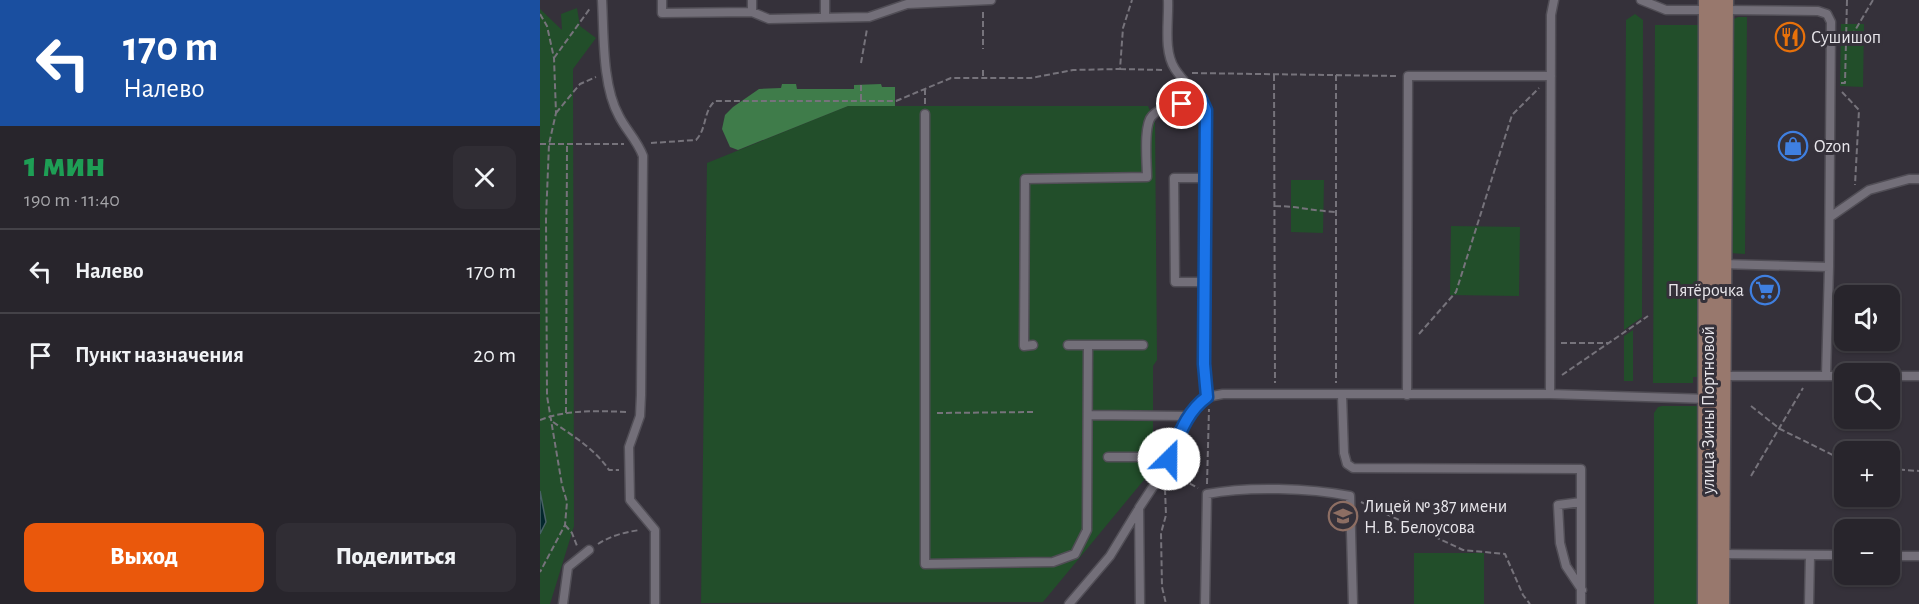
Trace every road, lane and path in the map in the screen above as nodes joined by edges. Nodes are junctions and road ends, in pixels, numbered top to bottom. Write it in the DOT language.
graph roads {
  1 [pos="596,0"];
  2 [pos="602,0"];
  3 [pos="662,0"];
  4 [pos="752,0"];
  5 [pos="825,0"];
  6 [pos="987,0"];
  7 [pos="1132,0"];
  8 [pos="1168,0"];
  9 [pos="1552,0"];
  10 [pos="1641,0"];
  11 [pos="1847,0"];
  12 [pos="1874,0"];
  13 [pos="1716,5"];
  14 [pos="752,12"];
  15 [pos="540,14"];
  16 [pos="869,17"];
  17 [pos="825,18"];
  18 [pos="1846,46"];
  19 [pos="983,49"];
  20 [pos="554,58"];
  21 [pos="861,63"];
  22 [pos="1120,69"];
  23 [pos="983,70"];
  24 [pos="1176,72"];
  25 [pos="606,73"];
  26 [pos="1274,75"];
  27 [pos="1336,75"];
  28 [pos="1408,76"];
  29 [pos="1551,76"];
  30 [pos="983,78"];
  31 [pos="1840,83"];
  32 [pos="861,85"];
  33 [pos="1542,85"];
  34 [pos="925,89"];
  35 [pos="1840,90"];
  36 [pos="1201,99"];
  37 [pos="861,101"];
  38 [pos="556,112"];
  39 [pos="925,114"];
  40 [pos="540,144"];
  41 [pos="549,144"];
  42 [pos="567,144"];
  43 [pos="635,144"];
  44 [pos="1205,178"];
  45 [pos="1919,179"];
  46 [pos="1854,200"];
  47 [pos="1275,206"];
  48 [pos="1336,212"];
  49 [pos="1830,217"];
  50 [pos="1722,264"];
  51 [pos="1829,267"];
  52 [pos="1205,282"];
  53 [pos="1648,316"];
  54 [pos="1417,337"];
  55 [pos="1610,343"];
  56 [pos="1550,344"];
  57 [pos="1033,345"];
  58 [pos="1068,345"];
  59 [pos="1089,345"];
  60 [pos="1143,345"];
  61 [pos="1715,376"];
  62 [pos="1810,376"];
  63 [pos="1826,376"];
  64 [pos="1834,376"];
  65 [pos="1900,376"];
  66 [pos="1919,376"];
  67 [pos="1550,384"];
  68 [pos="1275,394"];
  69 [pos="1407,394"];
  70 [pos="1550,394"];
  71 [pos="1339,395"];
  72 [pos="1207,397"];
  73 [pos="1715,399"];
  74 [pos="1751,406"];
  75 [pos="1036,411"];
  76 [pos="640,412"];
  77 [pos="566,413"];
  78 [pos="925,413"];
  79 [pos="551,415"];
  80 [pos="1088,415"];
  81 [pos="1187,416"];
  82 [pos="540,420"];
  83 [pos="552,423"];
  84 [pos="1780,429"];
  85 [pos="1834,456"];
  86 [pos="1108,457"];
  87 [pos="1169,459"];
  88 [pos="630,470"];
  89 [pos="1164,470"];
  90 [pos="1900,470"];
  91 [pos="1919,471"];
  92 [pos="1751,476"];
  93 [pos="1207,494"];
  94 [pos="1353,498"];
  95 [pos="1581,502"];
  96 [pos="1139,508"];
  97 [pos="565,525"];
  98 [pos="655,530"];
  99 [pos="586,553"];
  100 [pos="1721,554"];
  101 [pos="1810,555"];
  102 [pos="1834,555"];
  103 [pos="1900,556"];
  104 [pos="1919,556"];
  105 [pos="540,572"];
  106 [pos="1582,590"];
  107 [pos="563,604"];
  108 [pos="655,604"];
  109 [pos="1069,604"];
  110 [pos="1140,604"];
  111 [pos="1166,604"];
  112 [pos="1205,604"];
  113 [pos="1353,604"];
  114 [pos="1530,604"];
  115 [pos="1581,604"];
  116 [pos="1707,604"];
  117 [pos="1720,604"];
  118 [pos="1809,604"];
  1 -- 20 [label="path"];
  2 -- 25 [label="lane"];
  3 -- 14 [label="lane"];
  4 -- 14 [label="lane"];
  5 -- 17 [label="lane"];
  6 -- 16 [label="lane"];
  6 -- 19 [label="path"];
  7 -- 22 [label="path"];
  8 -- 24 [label="lane"];
  9 -- 29 [label="lane"];
  10 -- 13 [label="lane"];
  11 -- 18 [label="path"];
  12 -- 18 [label="path"];
  13 -- 49 [label="lane"];
  13 -- 50 [label="main road, улица Зины Портновой"];
  13 -- 61 [label="main road, улица Зины Портновой"];
  14 -- 17 [label="lane"];
  15 -- 20 [label="path"];
  16 -- 17 [label="lane"];
  16 -- 21 [label="path"];
  18 -- 31 [label="path"];
  20 -- 38 [label="path"];
  22 -- 24 [label="path"];
  22 -- 30 [label="path"];
  23 -- 30 [label="path"];
  24 -- 26 [label="path"];
  24 -- 36 [label="lane"];
  25 -- 38 [label="path"];
  25 -- 43 [label="lane"];
  26 -- 27 [label="path"];
  26 -- 47 [label="path"];
  27 -- 28 [label="path"];
  27 -- 48 [label="path"];
  28 -- 29 [label="lane"];
  28 -- 69 [label="lane"];
  29 -- 56 [label="lane"];
  30 -- 34 [label="path"];
  32 -- 37 [label="path"];
  33 -- 54 [label="path"];
  34 -- 37 [label="path"];
  34 -- 39 [label="path"];
  35 -- 46 [label="path"];
  36 -- 44 [label="lane"];
  36 -- 57 [label="lane"];
  37 -- 43 [label="path"];
  38 -- 41 [label="path"];
  39 -- 78 [label="lane"];
  40 -- 41 [label="path"];
  41 -- 42 [label="path"];
  41 -- 79 [label="path"];
  42 -- 43 [label="path"];
  42 -- 77 [label="path"];
  43 -- 76 [label="lane"];
  44 -- 52 [label="lane"];
  44 -- 52 [label="lane"];
  45 -- 46 [label="lane"];
  46 -- 49 [label="lane"];
  47 -- 48 [label="path"];
  47 -- 68 [label="path"];
  48 -- 71 [label="path"];
  49 -- 51 [label="lane"];
  50 -- 51 [label="lane"];
  50 -- 61 [label="main road, улица Зины Портновой"];
  51 -- 63 [label="lane"];
  52 -- 72 [label="lane"];
  53 -- 55 [label="path"];
  55 -- 56 [label="path"];
  55 -- 67 [label="path"];
  56 -- 67 [label="lane"];
  58 -- 59 [label="lane"];
  59 -- 60 [label="lane"];
  59 -- 80 [label="lane"];
  61 -- 62 [label="lane"];
  61 -- 73 [label="main road, улица Зины Портновой"];
  62 -- 63 [label="lane"];
  62 -- 84 [label="path"];
  63 -- 64 [label="lane"];
  65 -- 66 [label="lane"];
  67 -- 70 [label="lane"];
  68 -- 71 [label="lane"];
  68 -- 72 [label="lane"];
  69 -- 70 [label="lane"];
  69 -- 71 [label="lane"];
  70 -- 73 [label="lane"];
  71 -- 95 [label="lane"];
  72 -- 81 [label="lane"];
  72 -- 93 [label="path"];
  73 -- 100 [label="main road, улица Зины Портновой"];
  73 -- 116 [label="main road, улица Зины Портновой"];
  74 -- 84 [label="path"];
  75 -- 78 [label="path"];
  76 -- 77 [label="path"];
  76 -- 88 [label="lane"];
  77 -- 79 [label="path"];
  78 -- 80 [label="lane"];
  79 -- 82 [label="path"];
  79 -- 83 [label="path"];
  80 -- 81 [label="lane"];
  81 -- 87 [label="lane"];
  83 -- 88 [label="path"];
  83 -- 97 [label="path"];
  84 -- 85 [label="path"];
  84 -- 92 [label="path"];
  86 -- 87 [label="lane"];
  87 -- 89 [label="lane"];
  88 -- 98 [label="lane"];
  89 -- 93 [label="path"];
  89 -- 96 [label="lane"];
  89 -- 111 [label="path"];
  90 -- 91 [label="path"];
  93 -- 112 [label="lane"];
  93 -- 113 [label="lane"];
  94 -- 114 [label="path"];
  95 -- 106 [label="lane"];
  95 -- 106 [label="lane"];
  96 -- 109 [label="lane"];
  96 -- 110 [label="lane"];
  97 -- 99 [label="path"];
  97 -- 105 [label="path"];
  98 -- 99 [label="path"];
  98 -- 108 [label="lane"];
  99 -- 107 [label="lane"];
  100 -- 101 [label="lane"];
  100 -- 117 [label="main road, улица Зины Портновой"];
  101 -- 102 [label="lane"];
  101 -- 118 [label="lane"];
  103 -- 104 [label="lane"];
  106 -- 115 [label="lane"];
}
